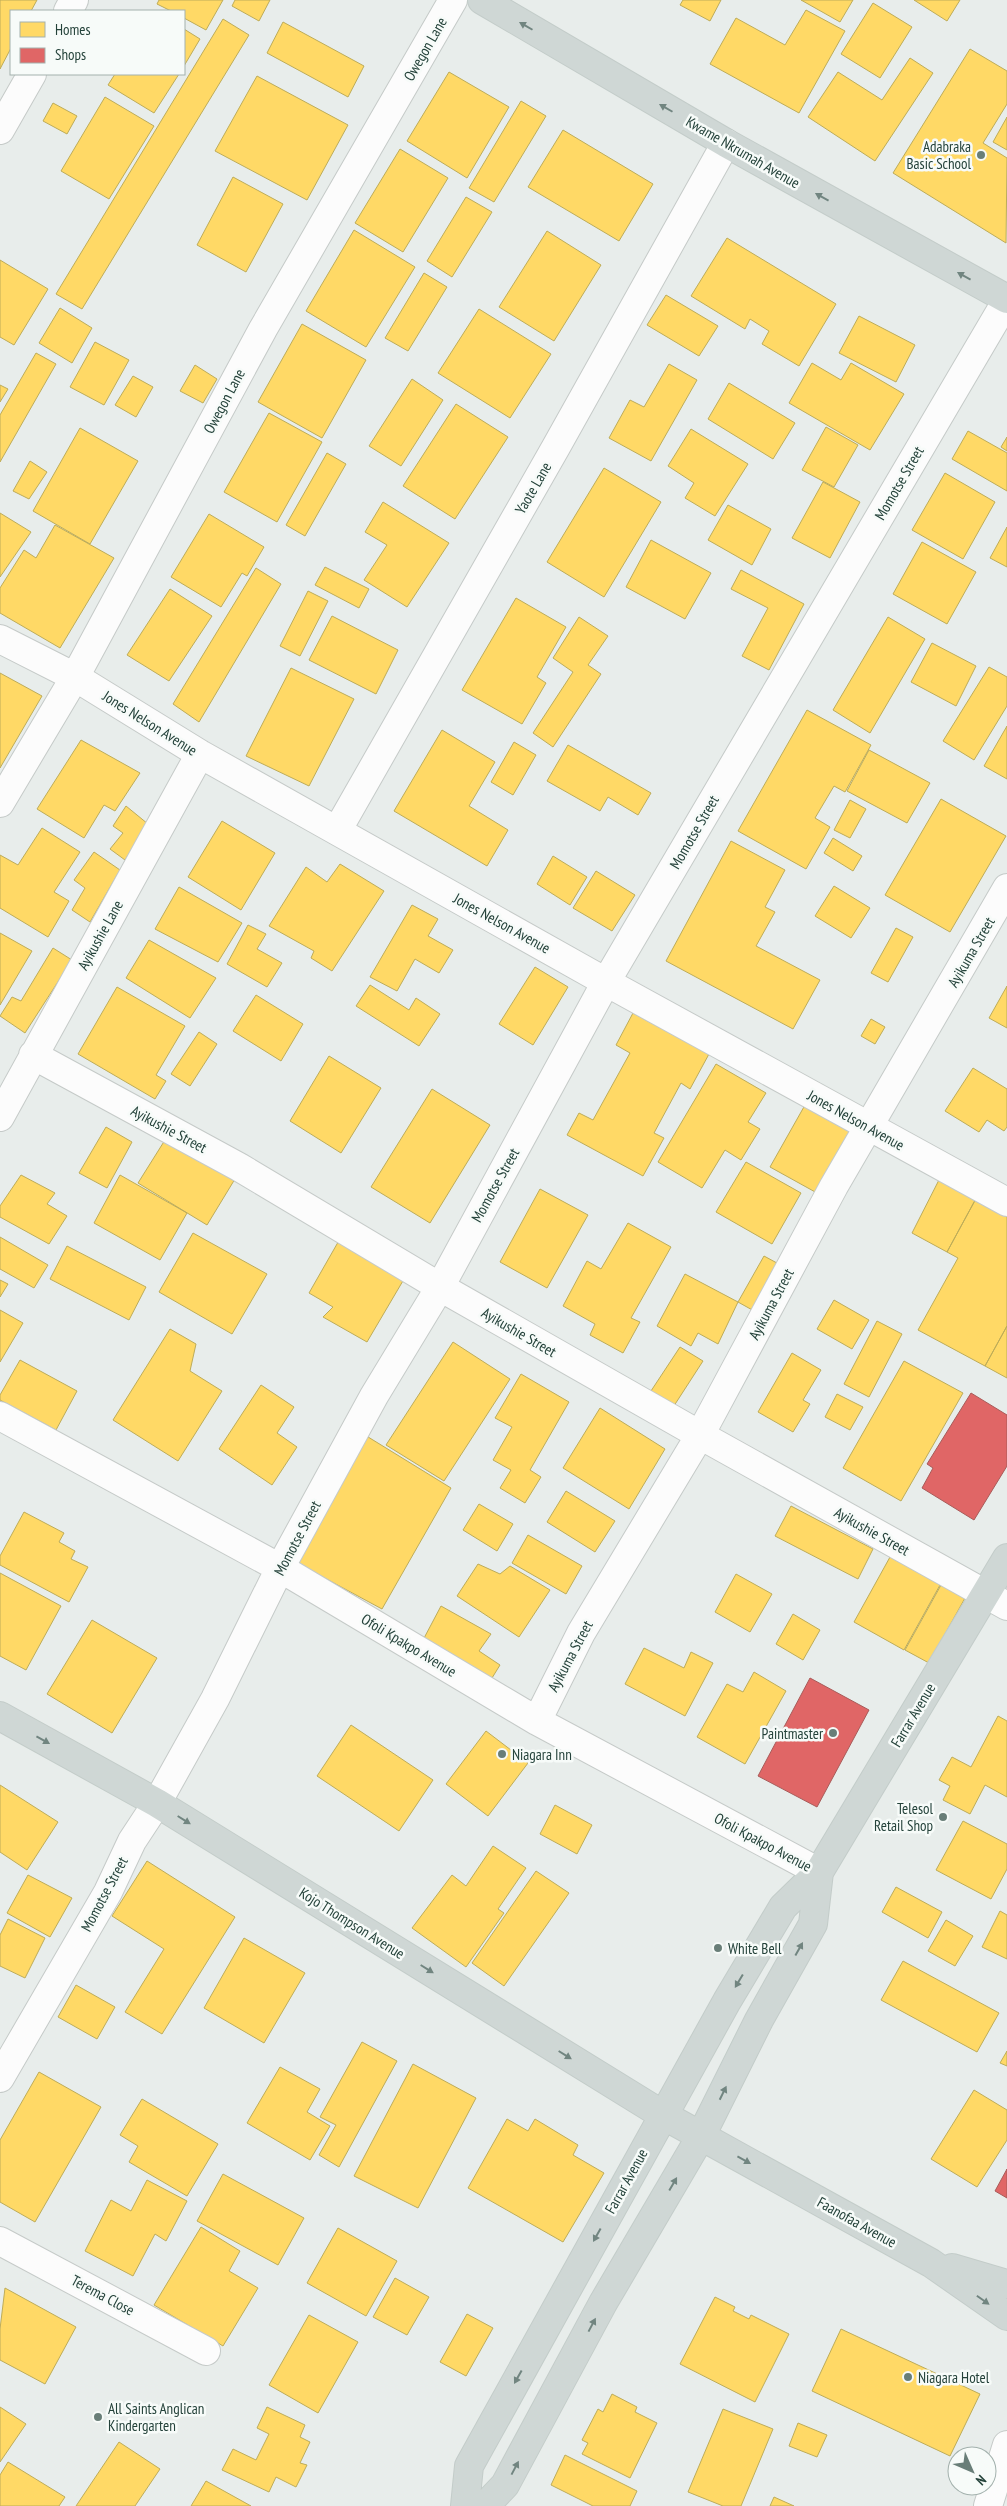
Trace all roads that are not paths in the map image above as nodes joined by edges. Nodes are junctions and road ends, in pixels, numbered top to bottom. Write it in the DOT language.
graph roads {
  1 [pos="453,0"];
  2 [pos="482,0"];
  3 [pos="31,75"];
  4 [pos="0,130"];
  5 [pos="726,143"];
  6 [pos="1007,300"];
  7 [pos="0,639"];
  8 [pos="75,677"];
  9 [pos="200,754"];
  10 [pos="0,803"];
  11 [pos="337,830"];
  12 [pos="1007,888"];
  13 [pos="606,982"];
  14 [pos="33,1055"];
  15 [pos="0,1117"];
  16 [pos="869,1127"];
  17 [pos="1007,1202"];
  18 [pos="440,1287"];
  19 [pos="0,1416"];
  20 [pos="700,1435"];
  21 [pos="1007,1558"];
  22 [pos="280,1568"];
  23 [pos="996,1600"];
  24 [pos="0,1716"];
  25 [pos="537,1720"];
  26 [pos="157,1803"];
  27 [pos="820,1872"];
  28 [pos="0,2078"];
  29 [pos="663,2115"];
  30 [pos="701,2136"];
  31 [pos="0,2241"];
  32 [pos="931,2262"];
  33 [pos="1007,2284"];
  34 [pos="1007,2316"];
  35 [pos="206,2351"];
  36 [pos="1007,2445"];
  37 [pos="465,2506"];
  38 [pos="485,2506"];
  39 [pos="988,2506"];
  1 -- 8 [label="street, Owegon Lane"];
  5 -- 2 [label="main road, Kwame Nkrumah Avenue, one-way"];
  3 -- 4 [label="street"];
  6 -- 5 [label="main road, Kwame Nkrumah Avenue, one-way"];
  5 -- 11 [label="street, Yaote Lane"];
  6 -- 13 [label="street, Momotse Street"];
  7 -- 8 [label="street, Jones Nelson Avenue"];
  8 -- 9 [label="street, Jones Nelson Avenue"];
  8 -- 10 [label="street, Owegon Lane"];
  9 -- 11 [label="street, Jones Nelson Avenue"];
  9 -- 14 [label="street, Ayikushie Lane"];
  11 -- 13 [label="street, Jones Nelson Avenue"];
  12 -- 16 [label="street, Ayikuma Street"];
  13 -- 16 [label="street, Jones Nelson Avenue"];
  13 -- 18 [label="street, Momotse Street"];
  14 -- 15 [label="street, Ayikushie Lane"];
  14 -- 18 [label="street, Ayikushie Street"];
  16 -- 17 [label="street, Jones Nelson Avenue"];
  16 -- 20 [label="street, Ayikuma Street"];
  18 -- 20 [label="street, Ayikushie Street"];
  18 -- 22 [label="street, Momotse Street"];
  19 -- 22 [label="street, Ofoli Kpakpo Avenue"];
  20 -- 23 [label="street, Ayikushie Street"];
  20 -- 25 [label="street, Ayikuma Street"];
  21 -- 23 [label="main road, Farrar Avenue"];
  22 -- 25 [label="street, Ofoli Kpakpo Avenue"];
  22 -- 26 [label="street, Momotse Street"];
  23 -- 27 [label="main road, Farrar Avenue"];
  24 -- 26 [label="main road, Kojo Thompson Avenue, one-way"];
  25 -- 27 [label="street, Ofoli Kpakpo Avenue"];
  26 -- 28 [label="street, Momotse Street"];
  26 -- 29 [label="main road, Kojo Thompson Avenue, one-way"];
  27 -- 29 [label="main road, Farrar Avenue, one-way"];
  30 -- 27 [label="main road, Farrar Avenue, one-way"];
  29 -- 30 [label="main road, Kojo Thompson Avenue"];
  29 -- 37 [label="main road, Farrar Avenue, one-way"];
  30 -- 32 [label="main road, Faanofaa Avenue, one-way"];
  38 -- 30 [label="main road, Farrar Avenue, one-way"];
  31 -- 35 [label="street, Terema Close"];
  32 -- 33 [label="main road"];
  32 -- 34 [label="main road, Faanofaa Avenue, one-way"];
  36 -- 39 [label="street"];
}
